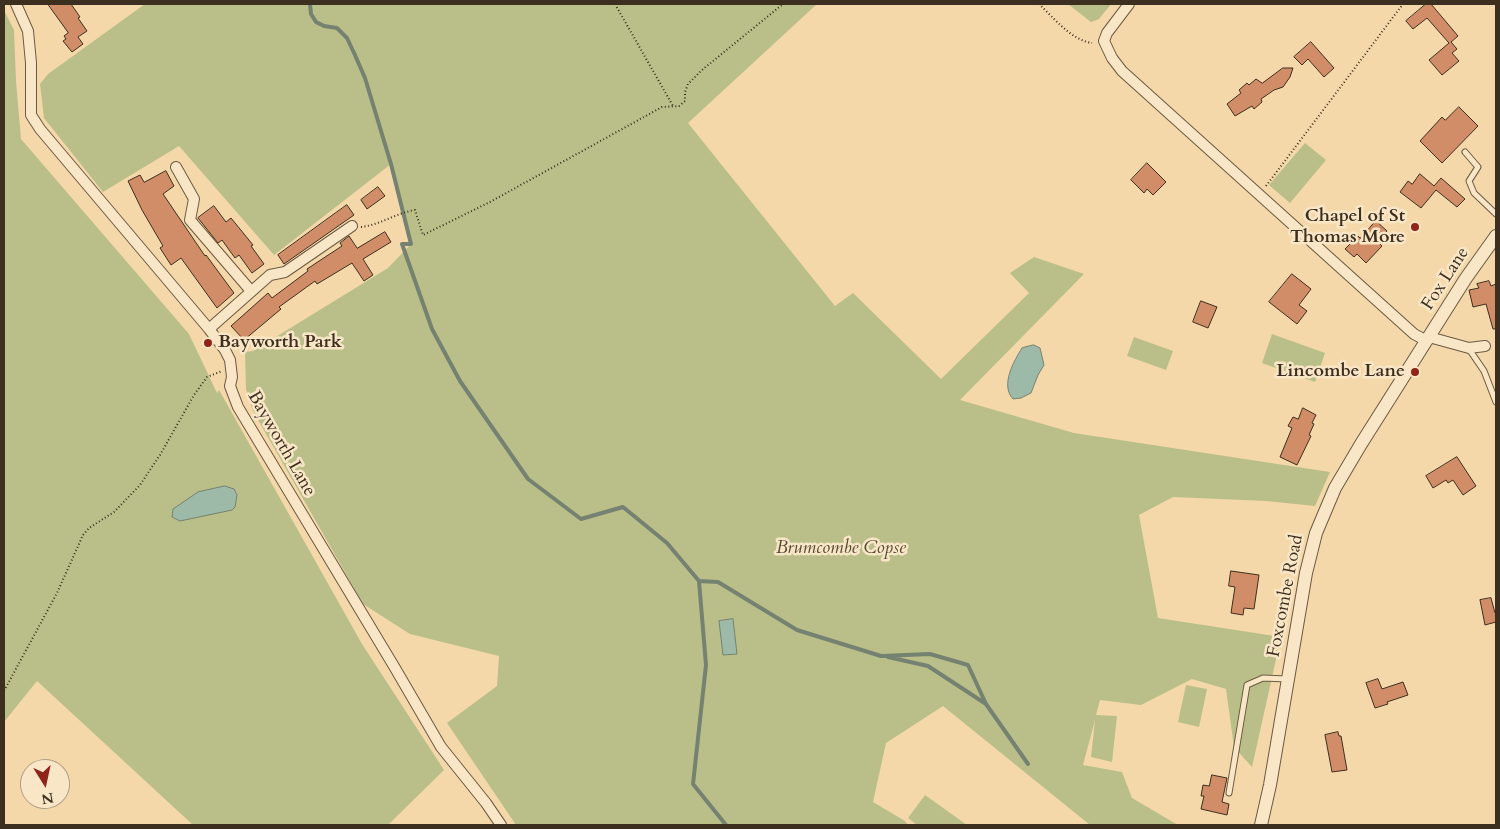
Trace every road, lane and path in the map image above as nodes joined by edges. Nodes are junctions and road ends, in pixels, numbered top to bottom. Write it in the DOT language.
graph roads {
  1 [pos="16,4"];
  2 [pos="615,4"];
  3 [pos="784,4"];
  4 [pos="1039,4"];
  5 [pos="1129,4"];
  6 [pos="1403,4"];
  7 [pos="1104,41"];
  8 [pos="673,106"];
  9 [pos="1465,152"];
  10 [pos="176,167"];
  11 [pos="1260,194"];
  12 [pos="1496,214"];
  13 [pos="352,226"];
  14 [pos="1496,236"];
  15 [pos="251,291"];
  16 [pos="210,329"];
  17 [pos="1428,339"];
  18 [pos="1485,346"];
  19 [pos="1469,348"];
  20 [pos="231,368"];
  21 [pos="1496,402"];
  22 [pos="1288,679"];
  23 [pos="4,691"];
  24 [pos="1228,794"];
  25 [pos="501,825"];
  26 [pos="1261,825"];
  1 -- 16 [label="street, Bayworth Lane"];
  2 -- 8 [label="path"];
  3 -- 8 [label="path"];
  4 -- 7 [label="path"];
  5 -- 7 [label="street"];
  6 -- 11 [label="path"];
  7 -- 11 [label="street"];
  8 -- 13 [label="path"];
  9 -- 12 [label="lane"];
  10 -- 15 [label="street"];
  11 -- 17 [label="street"];
  13 -- 15 [label="street"];
  14 -- 17 [label="street, Fox Lane"];
  15 -- 16 [label="street"];
  16 -- 20 [label="street, Bayworth Lane"];
  17 -- 19 [label="street"];
  17 -- 22 [label="street, Foxcombe Road"];
  18 -- 19 [label="street"];
  19 -- 21 [label="lane"];
  20 -- 23 [label="path"];
  20 -- 25 [label="street, Bayworth Lane"];
  22 -- 24 [label="lane"];
  22 -- 26 [label="street, Foxcombe Road"];
}
